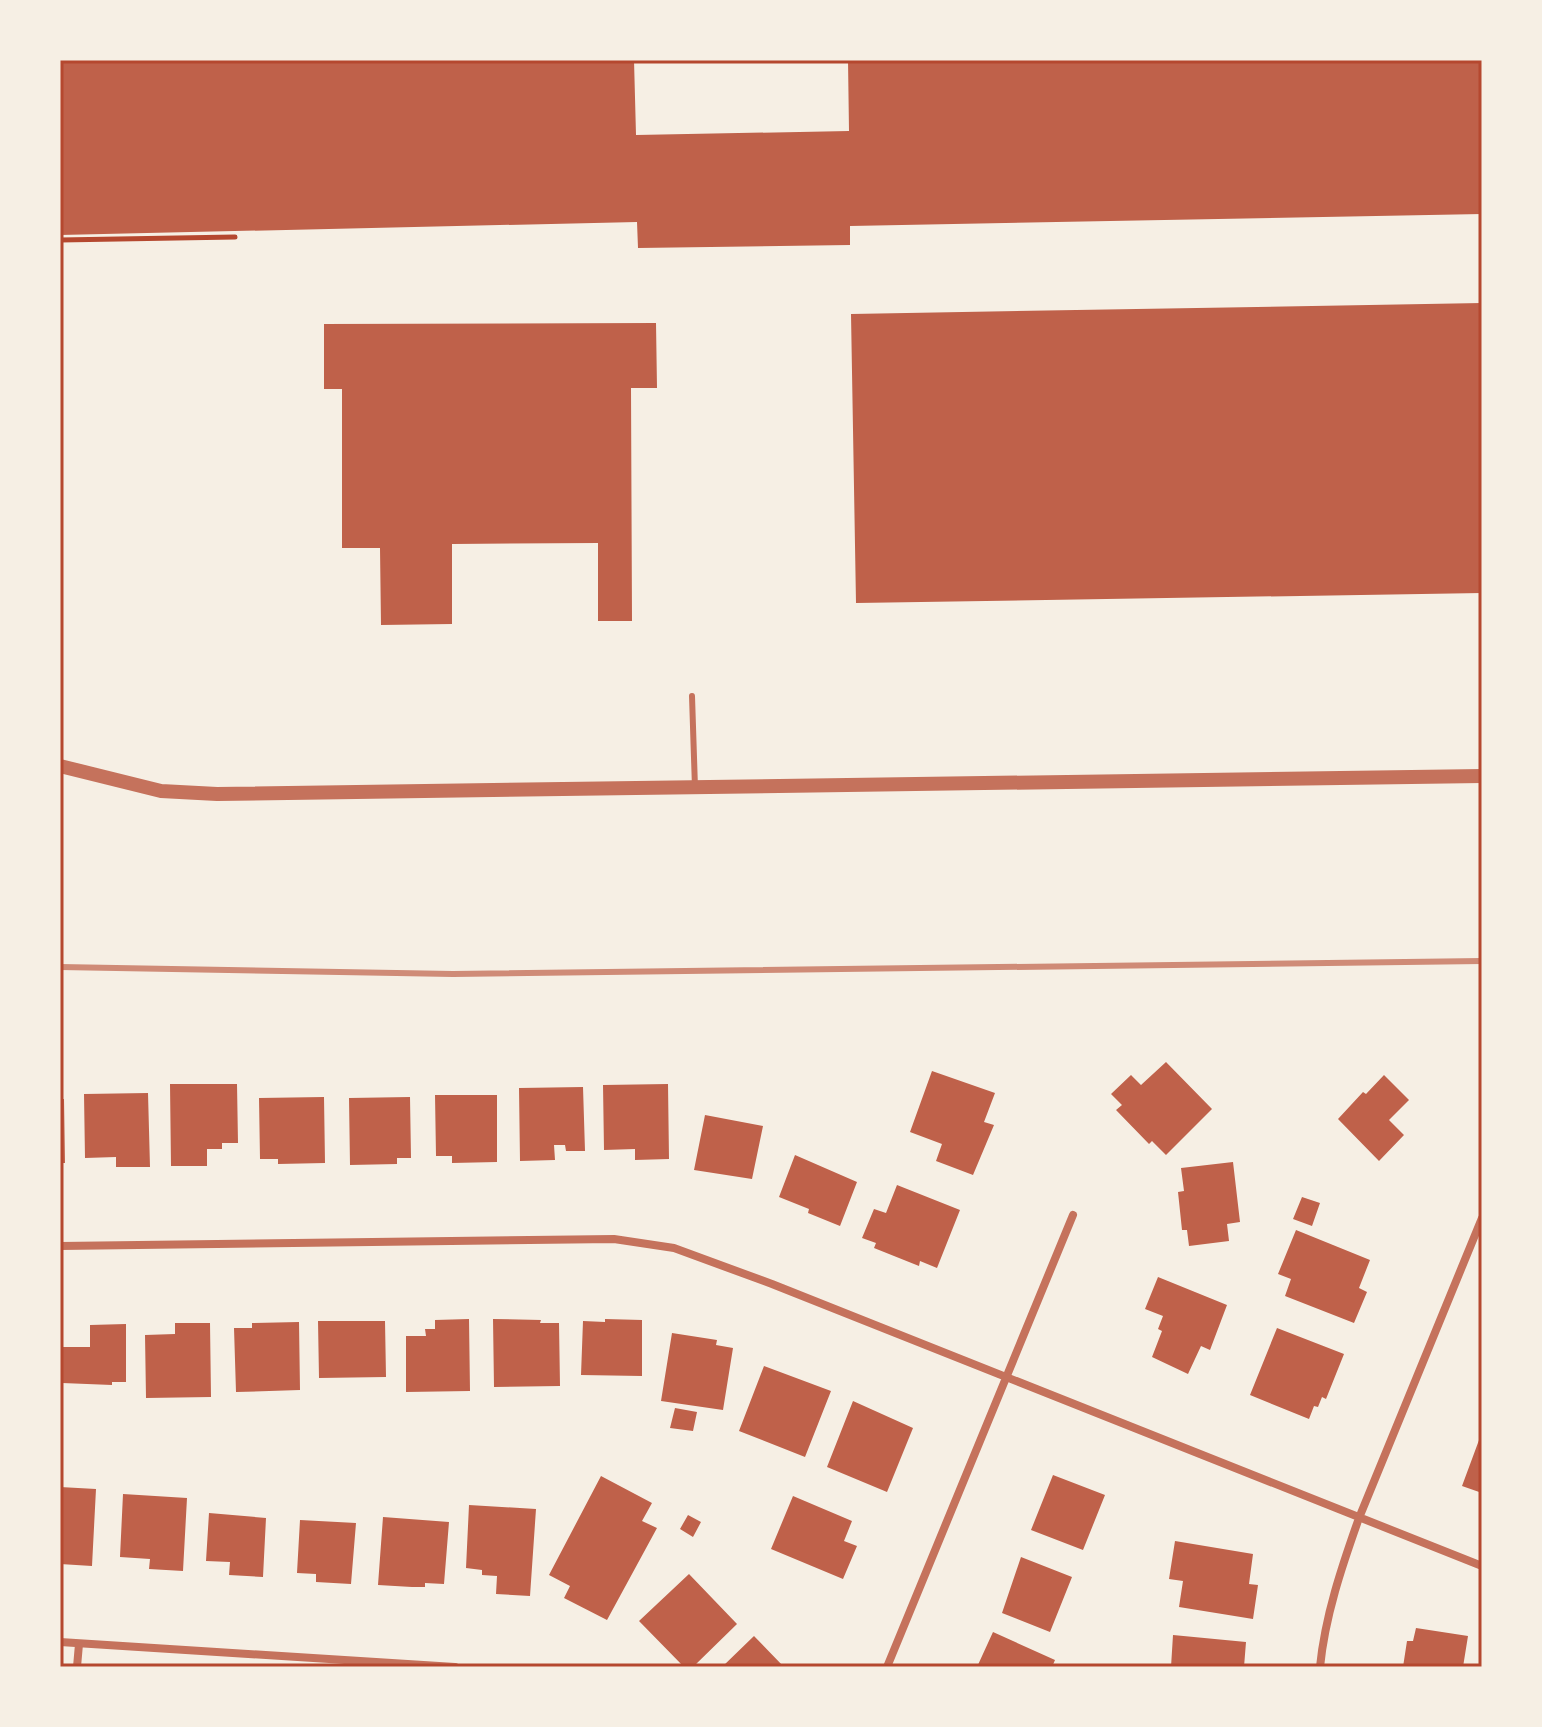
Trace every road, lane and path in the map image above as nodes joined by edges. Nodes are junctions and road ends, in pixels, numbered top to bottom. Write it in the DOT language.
graph roads {
  1 [pos="235,237"];
  2 [pos="60,240"];
  3 [pos="692,696"];
  4 [pos="60,766"];
  5 [pos="1482,776"];
  6 [pos="695,788"];
  7 [pos="1073,1215"];
  8 [pos="1482,1218"];
  9 [pos="60,1246"];
  10 [pos="1007,1379"];
  11 [pos="1359,1518"];
  12 [pos="1482,1566"];
  13 [pos="60,1642"];
  14 [pos="79,1644"];
  15 [pos="77,1667"];
  16 [pos="455,1667"];
  17 [pos="887,1667"];
  18 [pos="1320,1667"];
  1 -- 2 [label="path"];
  3 -- 6 [label="lane"];
  4 -- 6 [label="street"];
  5 -- 6 [label="street"];
  7 -- 10 [label="street"];
  8 -- 11 [label="street"];
  9 -- 10 [label="street"];
  10 -- 11 [label="street"];
  10 -- 17 [label="street"];
  11 -- 12 [label="street"];
  11 -- 18 [label="street"];
  13 -- 14 [label="street"];
  14 -- 15 [label="street"];
  14 -- 16 [label="street"];
}
